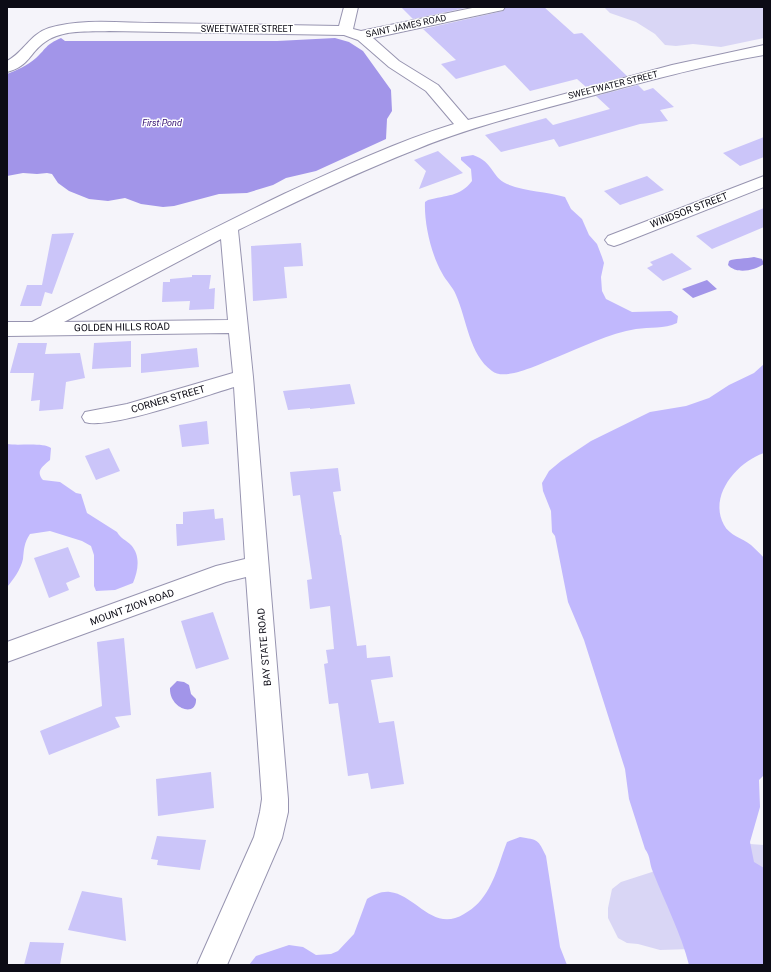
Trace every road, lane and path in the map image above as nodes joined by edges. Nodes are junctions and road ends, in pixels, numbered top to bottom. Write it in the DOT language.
graph roads {
  1 [pos="351,7"];
  2 [pos="498,7"];
  3 [pos="345,31"];
  4 [pos="360,36"];
  5 [pos="764,50"];
  6 [pos="7,67"];
  7 [pos="464,126"];
  8 [pos="764,181"];
  9 [pos="229,229"];
  10 [pos="614,240"];
  11 [pos="237,322"];
  12 [pos="36,328"];
  13 [pos="7,329"];
  14 [pos="242,377"];
  15 [pos="92,417"];
  16 [pos="258,565"];
  17 [pos="7,652"];
  18 [pos="212,965"];
  1 -- 3 [label="street"];
  2 -- 4 [label="street, SAINT JAMES ROAD"];
  3 -- 4 [label="street, SWEETWATER STREET"];
  3 -- 6 [label="street, SWEETWATER STREET"];
  4 -- 7 [label="street, SWEETWATER STREET"];
  5 -- 7 [label="street, SWEETWATER STREET"];
  7 -- 9 [label="street, SWEETWATER STREET"];
  8 -- 10 [label="street, WINDSOR STREET"];
  9 -- 11 [label="street, BAY STATE ROAD"];
  9 -- 12 [label="street, SWEETWATER STREET"];
  11 -- 12 [label="street, GOLDEN HILLS ROAD"];
  11 -- 14 [label="street, BAY STATE ROAD"];
  12 -- 13 [label="street, GOLDEN HILLS ROAD"];
  14 -- 15 [label="street, CORNER STREET"];
  14 -- 16 [label="street, BAY STATE ROAD"];
  16 -- 17 [label="street, MOUNT ZION ROAD"];
  16 -- 18 [label="street, BAY STATE ROAD"];
}
